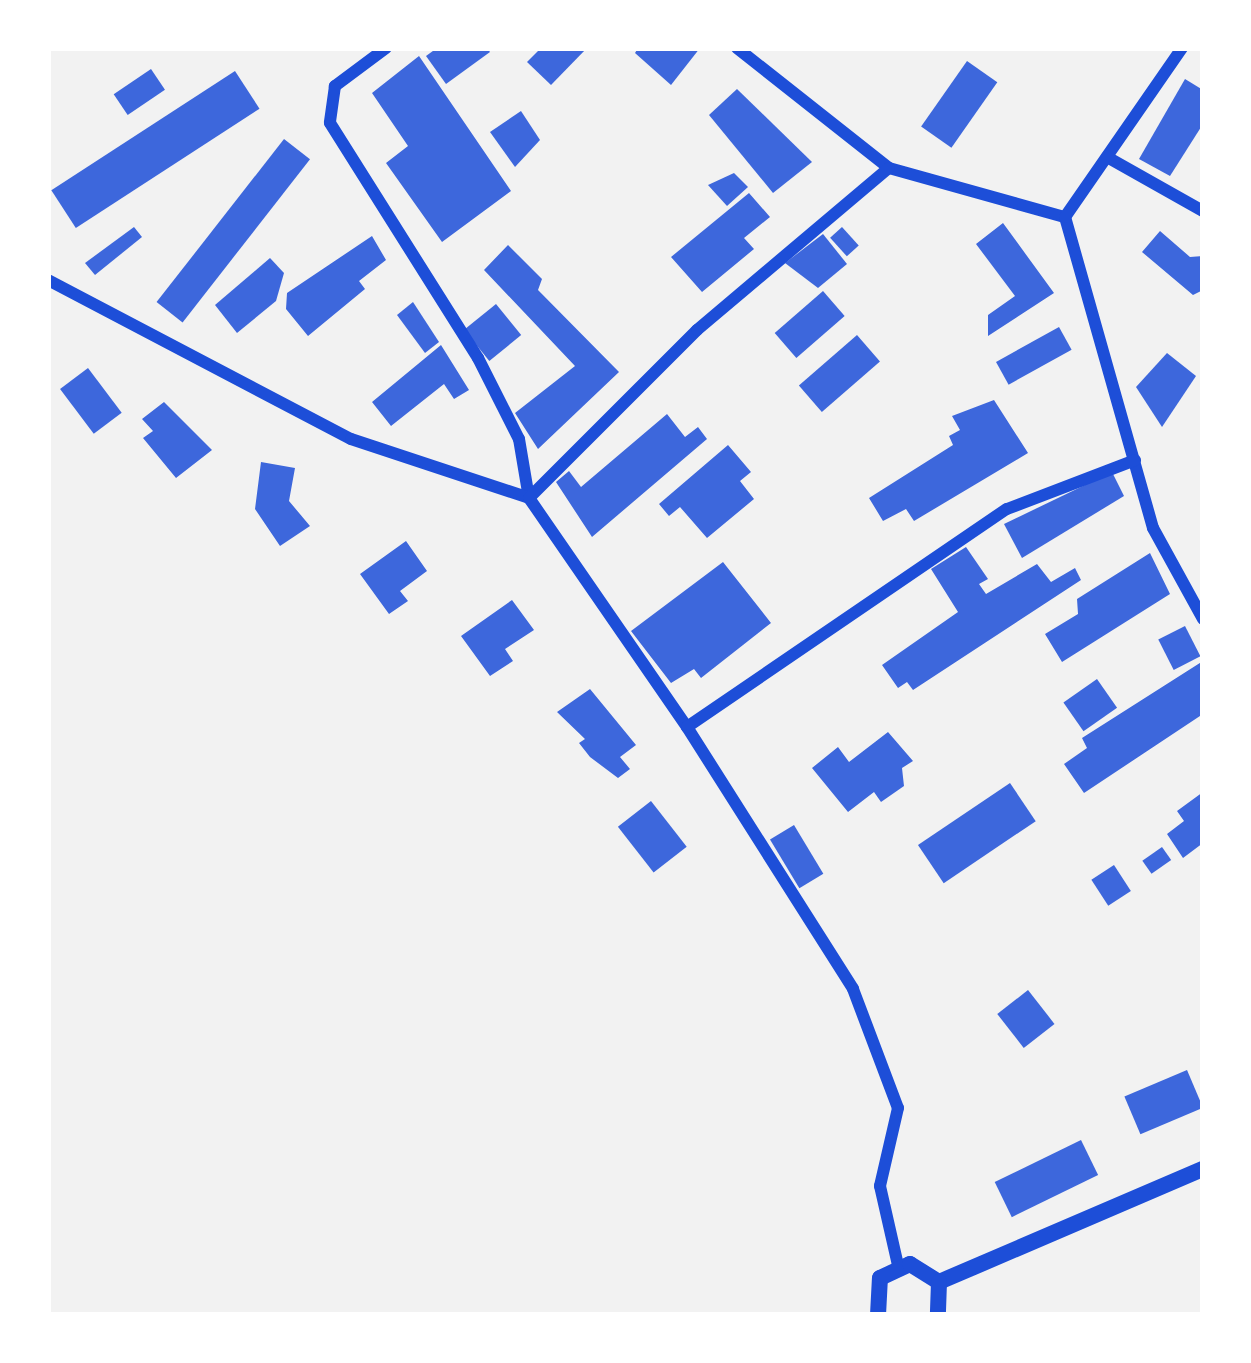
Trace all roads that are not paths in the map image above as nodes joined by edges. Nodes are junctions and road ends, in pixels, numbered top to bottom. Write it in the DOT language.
graph roads {
  1 [pos="386,48"];
  2 [pos="737,48"];
  3 [pos="1182,48"];
  4 [pos="1107,157"];
  5 [pos="889,168"];
  6 [pos="1203,211"];
  7 [pos="1065,217"];
  8 [pos="48,280"];
  9 [pos="1135,460"];
  10 [pos="529,498"];
  11 [pos="1203,619"];
  12 [pos="687,727"];
  13 [pos="1203,1169"];
  14 [pos="898,1265"];
  15 [pos="939,1282"];
  16 [pos="874,1314"];
  17 [pos="938,1315"];
  1 -- 10 [label="street"];
  2 -- 5 [label="street"];
  3 -- 4 [label="street"];
  4 -- 6 [label="street"];
  4 -- 7 [label="street"];
  5 -- 7 [label="street"];
  5 -- 10 [label="street"];
  7 -- 9 [label="street"];
  8 -- 10 [label="street"];
  9 -- 11 [label="street"];
  9 -- 12 [label="street"];
  10 -- 12 [label="street"];
  12 -- 14 [label="street"];
  13 -- 15 [label="street"];
  14 -- 15 [label="street"];
  14 -- 16 [label="street"];
  15 -- 17 [label="street"];
}
